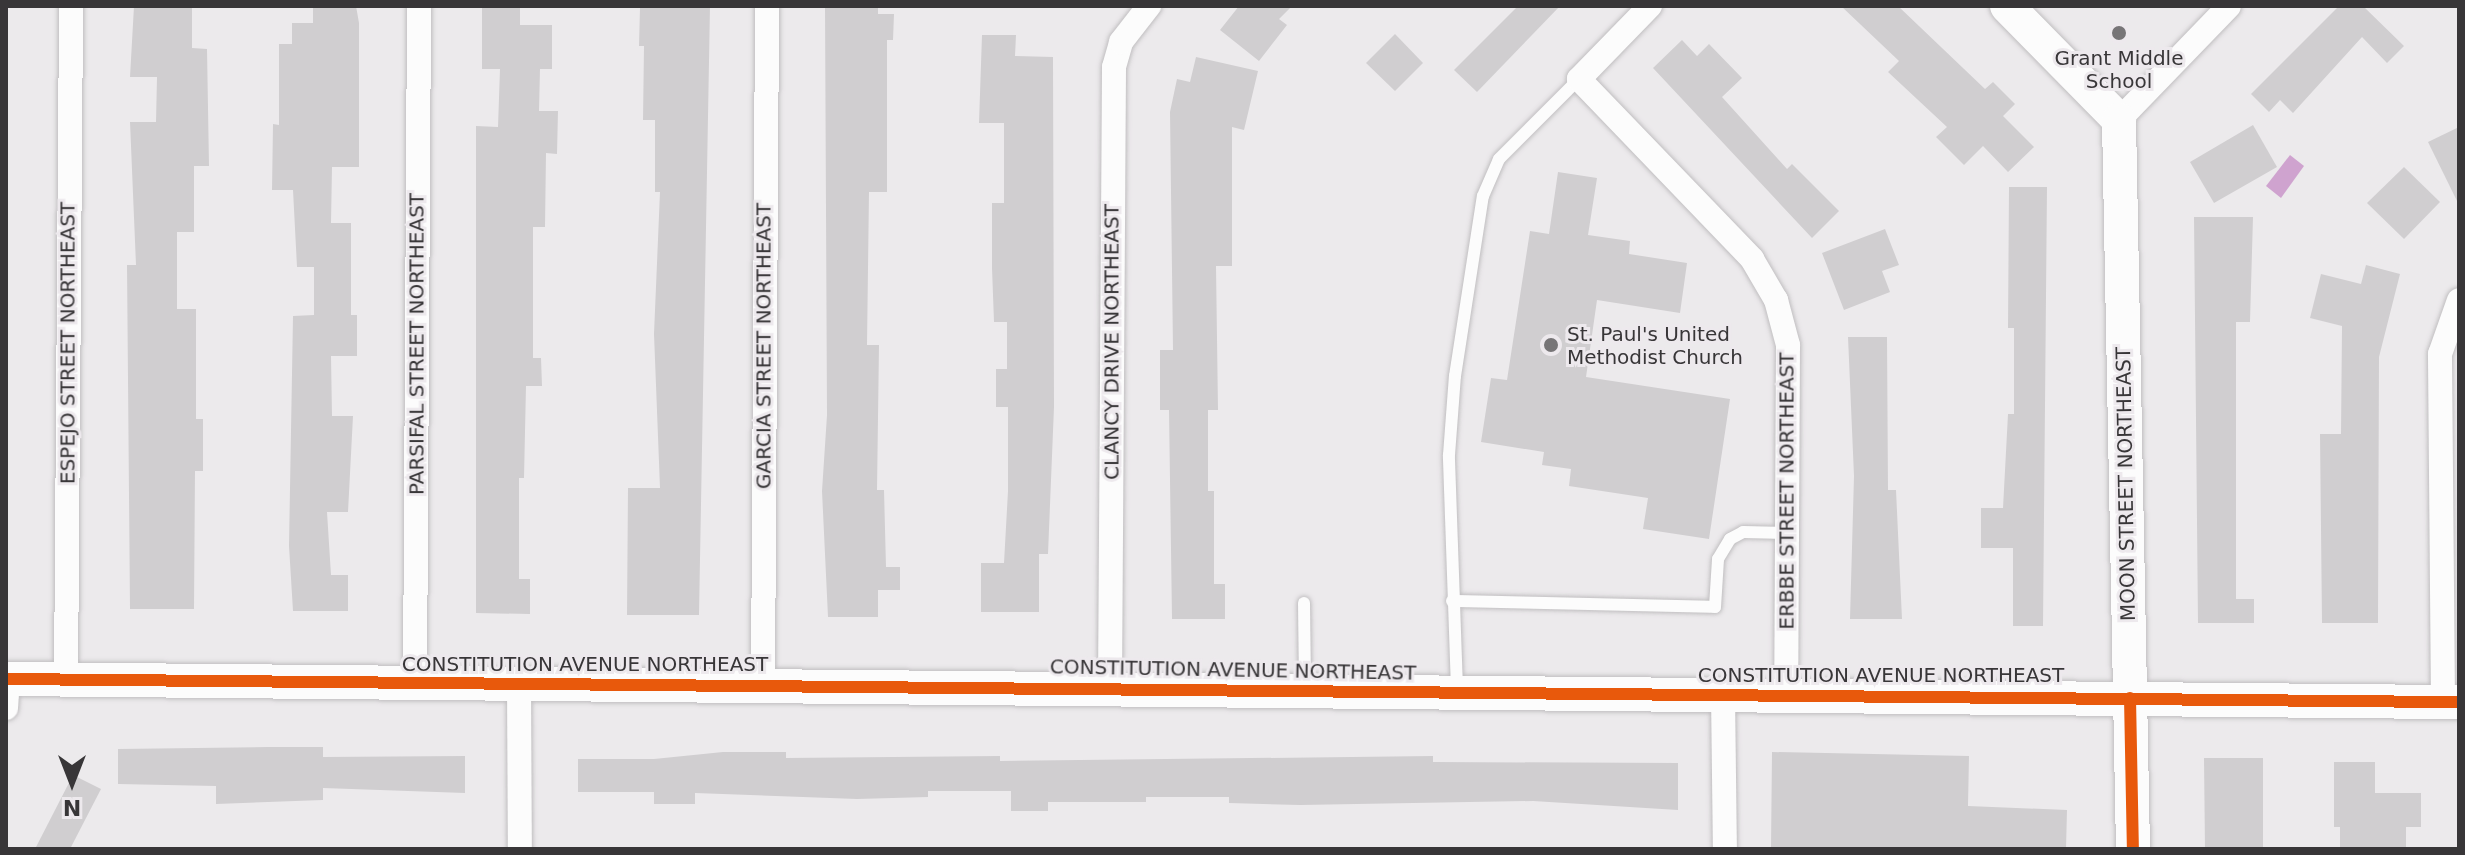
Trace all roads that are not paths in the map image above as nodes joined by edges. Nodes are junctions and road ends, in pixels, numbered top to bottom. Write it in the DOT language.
graph roads {
  1 [pos="71,6"];
  2 [pos="419,6"];
  3 [pos="767,6"];
  4 [pos="1149,6"];
  5 [pos="1650,6"];
  6 [pos="2007,6"];
  7 [pos="2229,6"];
  8 [pos="1579,79"];
  9 [pos="2119,120"];
  10 [pos="2459,300"];
  11 [pos="1787,533"];
  12 [pos="1452,601"];
  13 [pos="1304,603"];
  14 [pos="66,680"];
  15 [pos="415,682"];
  16 [pos="519,683"];
  17 [pos="763,685"];
  18 [pos="1110,688"];
  19 [pos="7,689"];
  20 [pos="1305,691"];
  21 [pos="1457,692"];
  22 [pos="1723,694"];
  23 [pos="1786,694"];
  24 [pos="2130,698"];
  25 [pos="2451,702"];
  26 [pos="520,849"];
  27 [pos="1725,849"];
  28 [pos="2133,849"];
  1 -- 14 [label="street, ESPEJO STREET NORTHEAST"];
  2 -- 15 [label="street, PARSIFAL STREET NORTHEAST"];
  3 -- 17 [label="street, GARCIA STREET NORTHEAST"];
  4 -- 18 [label="street, CLANCY DRIVE NORTHEAST"];
  5 -- 8 [label="street"];
  6 -- 9 [label="street"];
  7 -- 9 [label="street"];
  8 -- 11 [label="street, ERBBE STREET NORTHEAST"];
  8 -- 12 [label="lane"];
  9 -- 24 [label="street, MOON STREET NORTHEAST"];
  10 -- 25 [label="street"];
  11 -- 12 [label="lane"];
  11 -- 23 [label="street, ERBBE STREET NORTHEAST"];
  12 -- 21 [label="lane"];
  13 -- 20 [label="lane"];
  14 -- 15 [label="street, CONSTITUTION AVENUE NORTHEAST"];
  14 -- 19 [label="street, CONSTITUTION AVENUE NORTHEAST"];
  15 -- 16 [label="street, CONSTITUTION AVENUE NORTHEAST"];
  16 -- 17 [label="street, CONSTITUTION AVENUE NORTHEAST"];
  16 -- 26 [label="street"];
  17 -- 18 [label="street, CONSTITUTION AVENUE NORTHEAST"];
  18 -- 20 [label="street, CONSTITUTION AVENUE NORTHEAST"];
  20 -- 21 [label="street, CONSTITUTION AVENUE NORTHEAST"];
  21 -- 22 [label="street, CONSTITUTION AVENUE NORTHEAST"];
  22 -- 23 [label="street, CONSTITUTION AVENUE NORTHEAST"];
  22 -- 27 [label="street"];
  23 -- 24 [label="street, CONSTITUTION AVENUE NORTHEAST"];
  24 -- 25 [label="street, CONSTITUTION AVENUE NORTHEAST"];
  24 -- 28 [label="street, MOON STREET NORTHEAST"];
}
